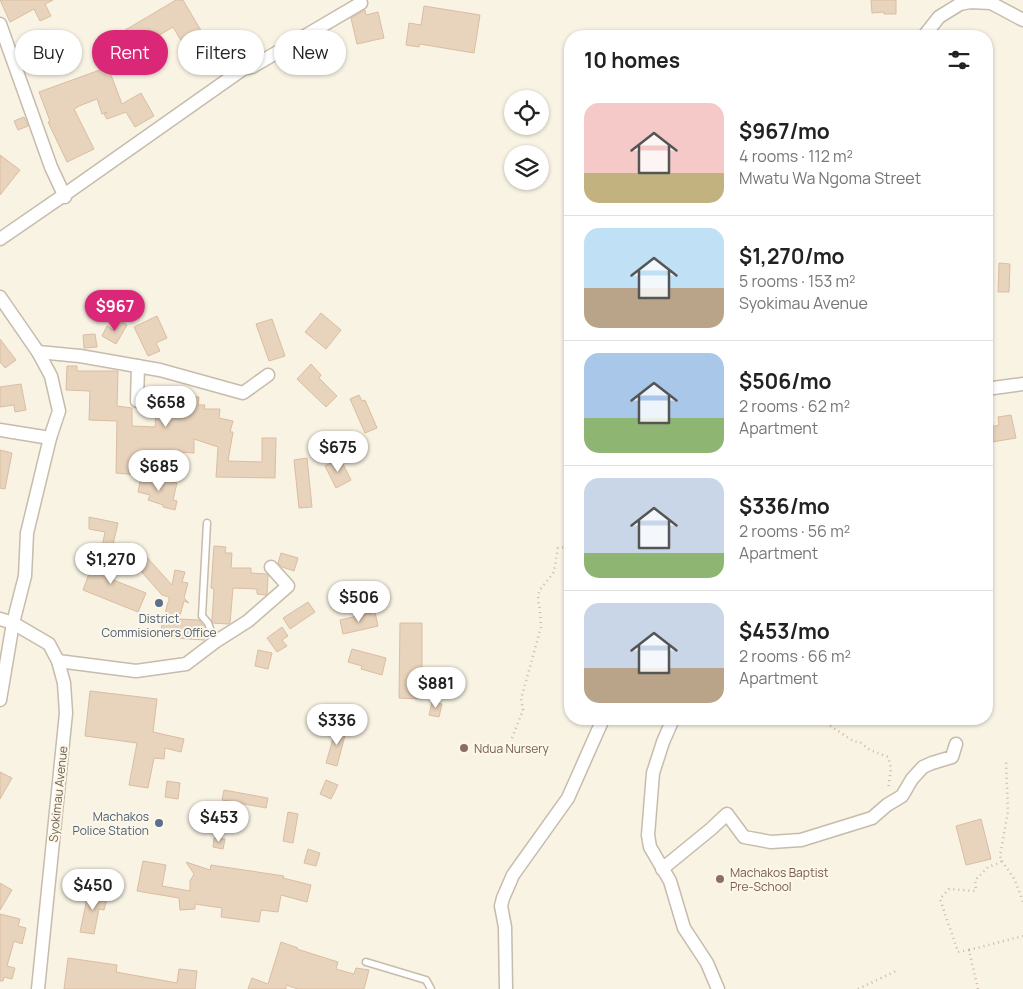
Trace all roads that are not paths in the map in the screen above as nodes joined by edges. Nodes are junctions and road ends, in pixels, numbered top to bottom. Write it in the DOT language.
graph roads {
  1 [pos="991,1"];
  2 [pos="361,3"];
  3 [pos="1023,20"];
  4 [pos="0,24"];
  5 [pos="929,30"];
  6 [pos="65,196"];
  7 [pos="0,239"];
  8 [pos="0,297"];
  9 [pos="38,352"];
  10 [pos="138,366"];
  11 [pos="268,375"];
  12 [pos="1023,384"];
  13 [pos="993,388"];
  14 [pos="137,401"];
  15 [pos="0,430"];
  16 [pos="50,438"];
  17 [pos="207,523"];
  18 [pos="271,567"];
  19 [pos="0,619"];
  20 [pos="13,623"];
  21 [pos="215,642"];
  22 [pos="58,661"];
  23 [pos="0,700"];
  24 [pos="600,725"];
  25 [pos="670,725"];
  26 [pos="956,744"];
  27 [pos="662,868"];
  28 [pos="366,962"];
  29 [pos="38,989"];
  30 [pos="431,989"];
  31 [pos="506,989"];
  32 [pos="718,989"];
  1 -- 3 [label="street"];
  1 -- 5 [label="street"];
  2 -- 6 [label="street"];
  4 -- 6 [label="street"];
  6 -- 7 [label="street"];
  8 -- 9 [label="street"];
  9 -- 10 [label="street"];
  9 -- 16 [label="street"];
  10 -- 11 [label="street"];
  10 -- 14 [label="street"];
  12 -- 13 [label="street"];
  15 -- 16 [label="street"];
  16 -- 20 [label="street"];
  17 -- 21 [label="lane"];
  18 -- 21 [label="street"];
  19 -- 20 [label="street, Syokimau Avenue"];
  20 -- 22 [label="street, Syokimau Avenue"];
  20 -- 23 [label="street"];
  21 -- 22 [label="street"];
  22 -- 29 [label="street, Syokimau Avenue"];
  24 -- 31 [label="street"];
  25 -- 27 [label="street"];
  26 -- 27 [label="street"];
  27 -- 32 [label="street"];
  28 -- 30 [label="lane"];
}
